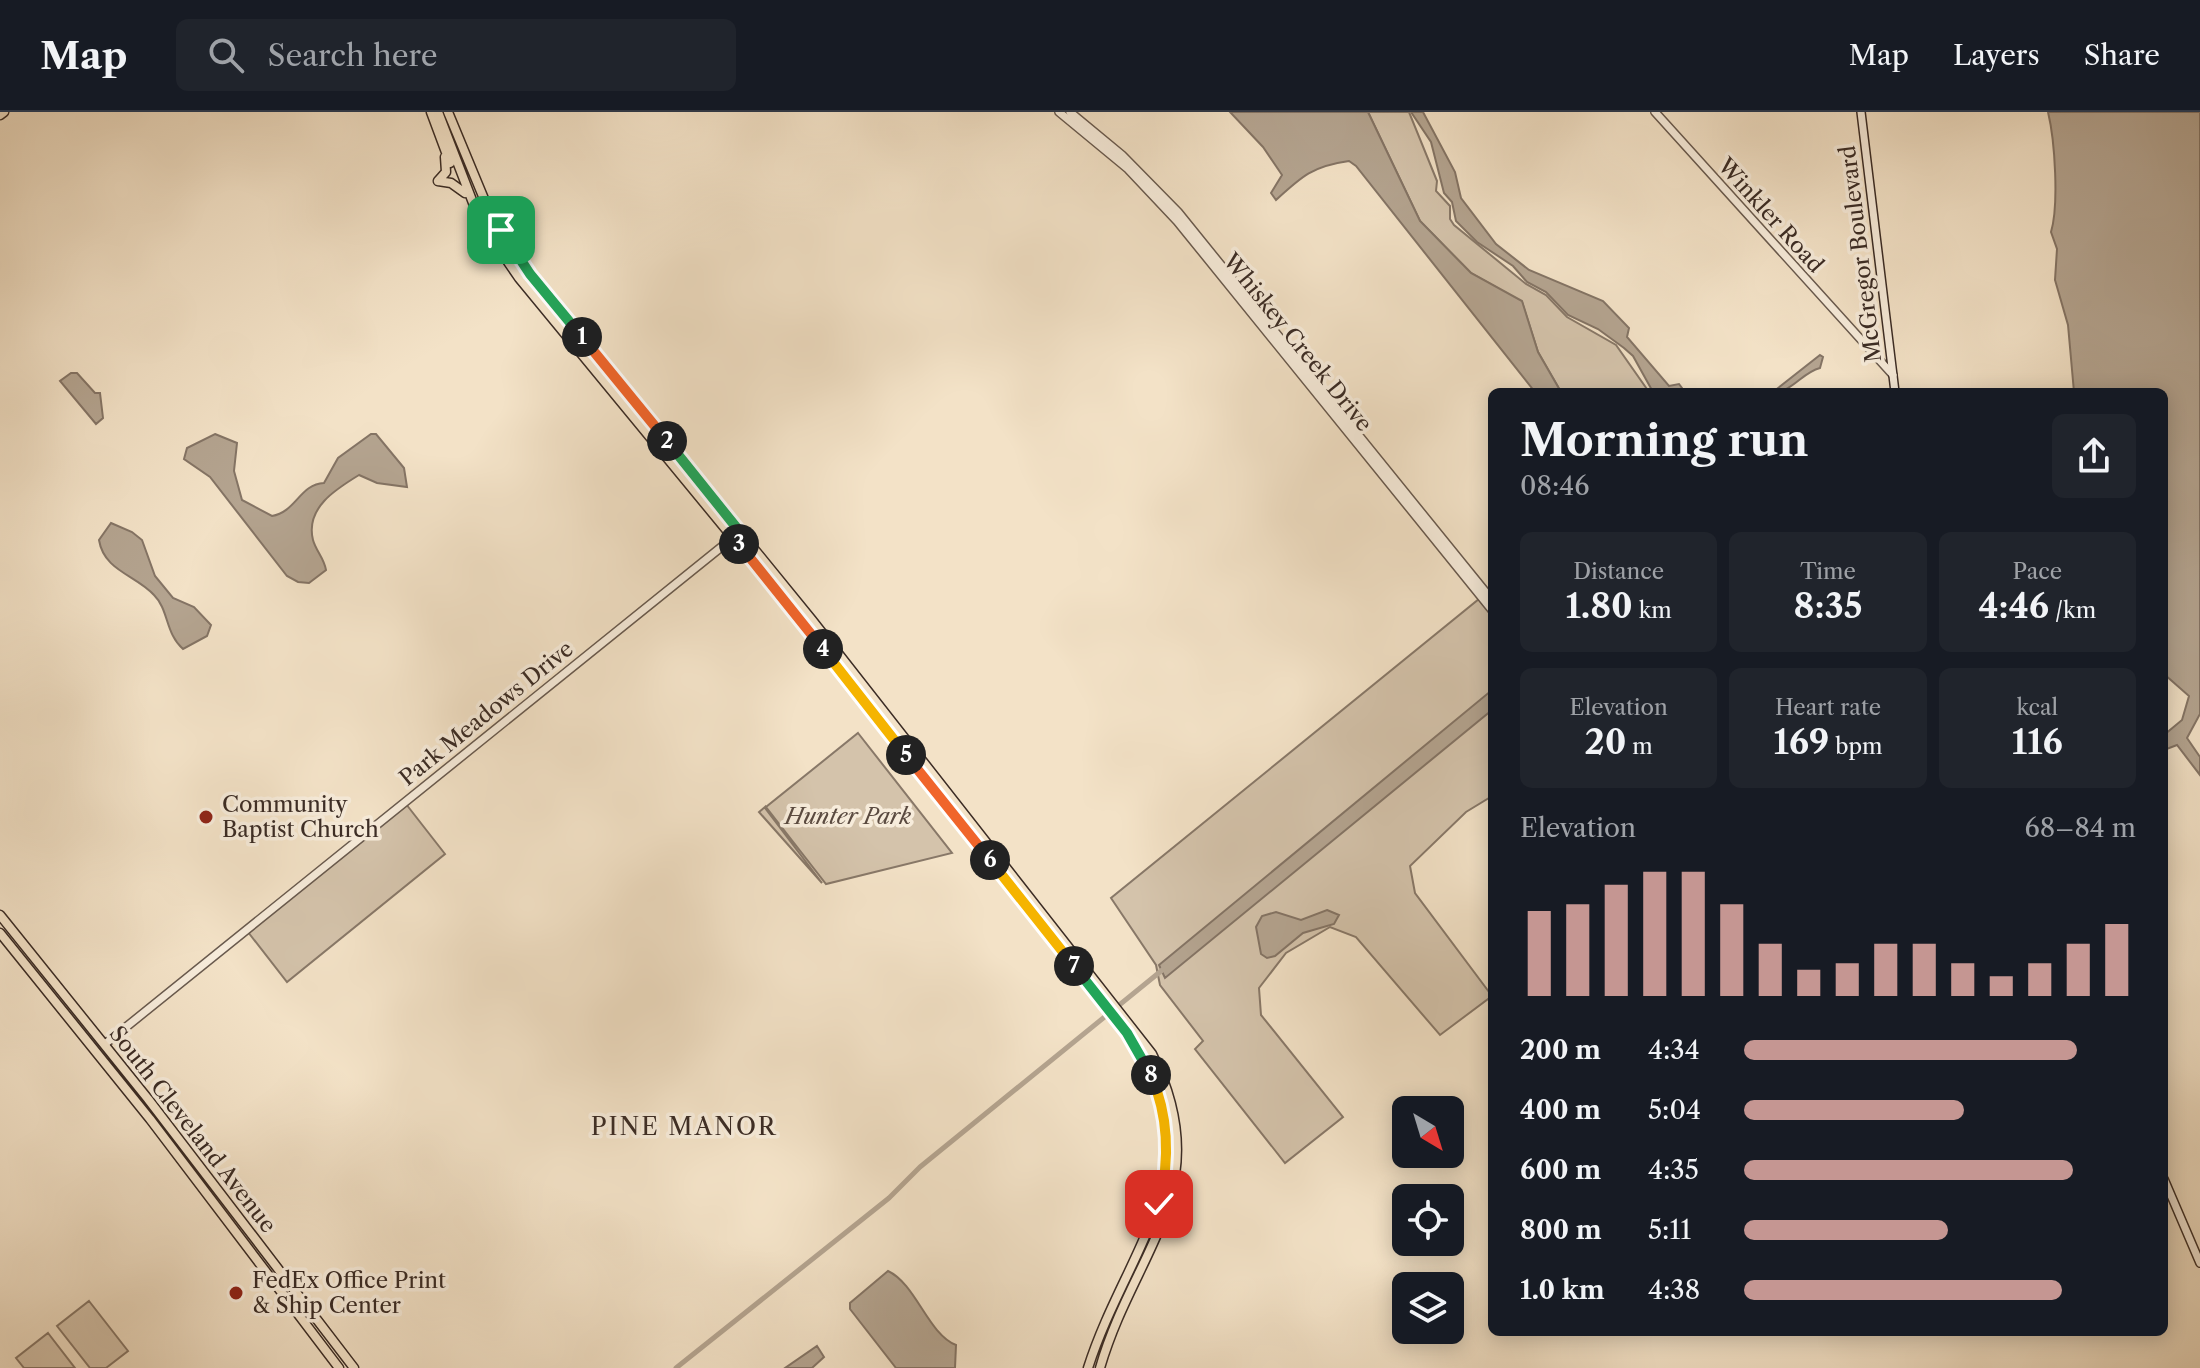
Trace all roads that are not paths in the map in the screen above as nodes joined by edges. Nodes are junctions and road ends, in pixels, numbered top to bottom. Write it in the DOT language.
graph roads {
  1 [pos="431,112"];
  2 [pos="438,112"];
  3 [pos="450,112"];
  4 [pos="1059,112"];
  5 [pos="1070,112"];
  6 [pos="1655,112"];
  7 [pos="1861,112"];
  8 [pos="443,145"];
  9 [pos="465,193"];
  10 [pos="480,221"];
  11 [pos="1893,375"];
  12 [pos="1895,388"];
  13 [pos="737,534"];
  14 [pos="1488,595"];
  15 [pos="1488,605"];
  16 [pos="0,915"];
  17 [pos="0,933"];
  18 [pos="1120,1017"];
  19 [pos="75,1025"];
  20 [pos="105,1044"];
  21 [pos="118,1079"];
  22 [pos="148,1099"];
  23 [pos="169,1145"];
  24 [pos="189,1152"];
  25 [pos="2168,1188"];
  26 [pos="2200,1263"];
  27 [pos="339,1366"];
  28 [pos="354,1368"];
  29 [pos="1088,1368"];
  30 [pos="1100,1368"];
  1 -- 8 [label="main road"];
  2 -- 10 [label="main road"];
  3 -- 13 [label="main road"];
  4 -- 15 [label="street, Whiskey Creek Drive"];
  5 -- 14 [label="street, Whiskey Creek Drive"];
  6 -- 11 [label="street, Winkler Road"];
  7 -- 11 [label="street, McGregor Boulevard"];
  8 -- 9 [label="main road"];
  8 -- 9 [label="main road"];
  9 -- 10 [label="main road"];
  10 -- 13 [label="main road"];
  11 -- 12 [label="street, McGregor Boulevard"];
  13 -- 18 [label="main road"];
  13 -- 20 [label="street, Park Meadows Drive"];
  16 -- 20 [label="main road, South Cleveland Avenue"];
  17 -- 19 [label="main road, South Cleveland Avenue"];
  18 -- 29 [label="main road"];
  18 -- 30 [label="main road"];
  19 -- 20 [label="main road"];
  19 -- 21 [label="main road, South Cleveland Avenue"];
  20 -- 22 [label="main road, South Cleveland Avenue"];
  21 -- 22 [label="main road"];
  21 -- 23 [label="main road, South Cleveland Avenue"];
  22 -- 24 [label="main road, South Cleveland Avenue"];
  23 -- 24 [label="main road"];
  23 -- 27 [label="main road, South Cleveland Avenue"];
  24 -- 28 [label="main road, South Cleveland Avenue"];
  25 -- 26 [label="street"];
}
